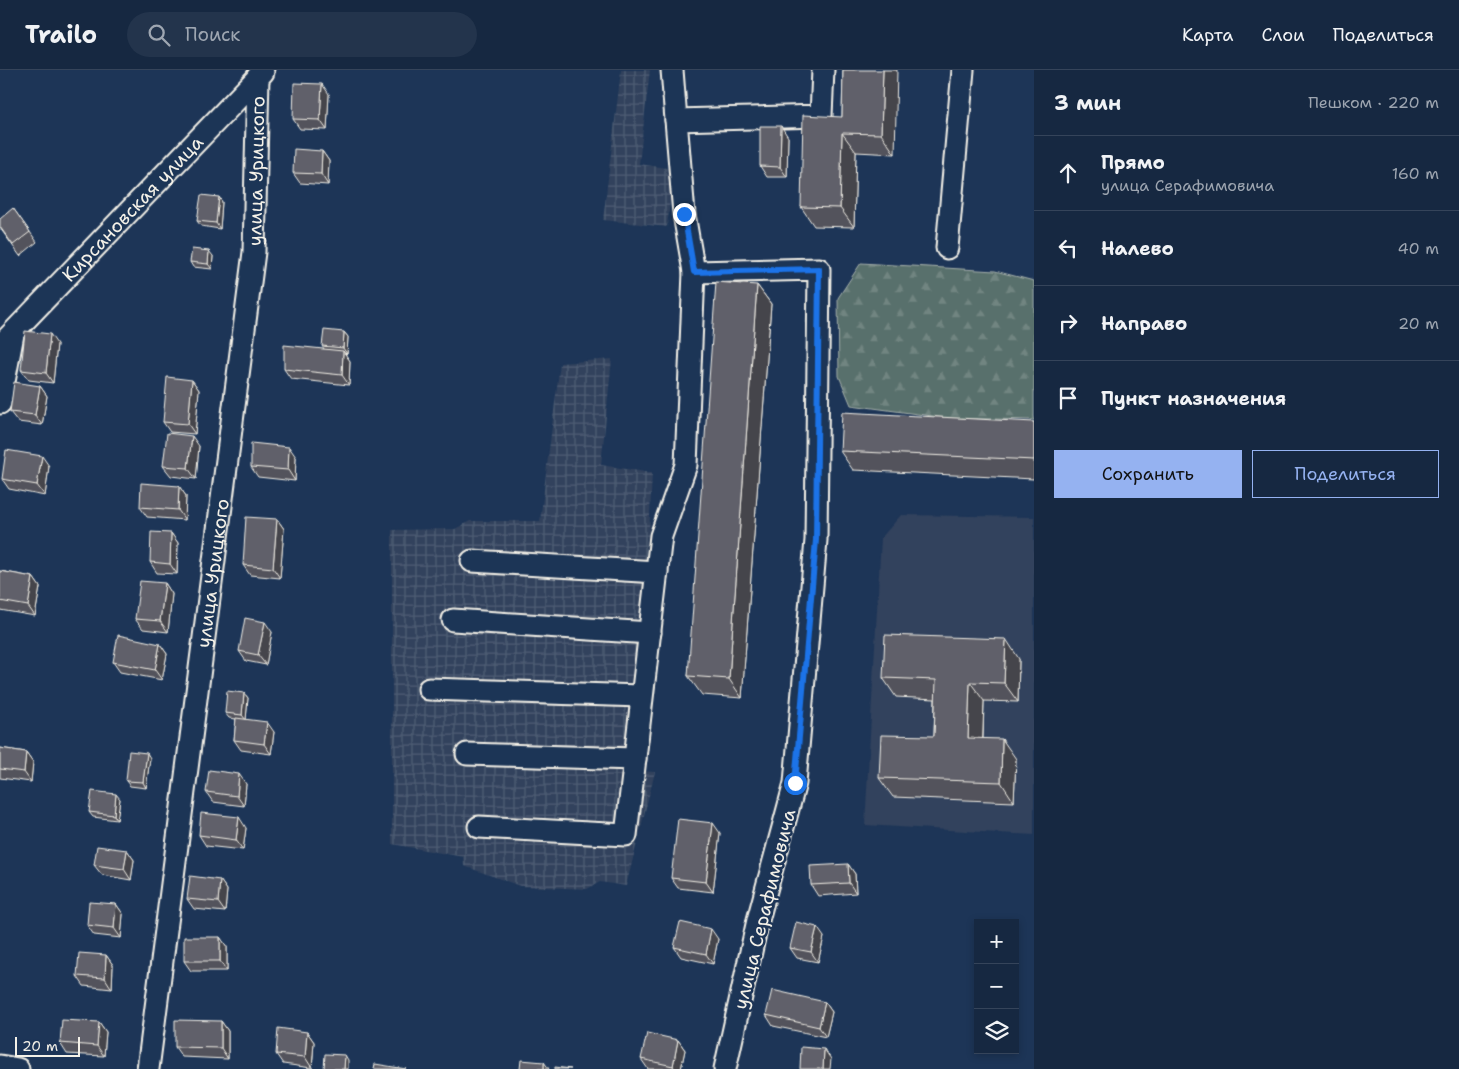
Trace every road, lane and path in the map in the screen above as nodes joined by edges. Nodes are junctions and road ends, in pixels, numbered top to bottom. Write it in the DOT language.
graph roads {
  1 [pos="672,70"];
  2 [pos="823,70"];
  3 [pos="963,70"];
  4 [pos="261,73"];
  5 [pos="676,120"];
  6 [pos="946,248"];
  7 [pos="694,272"];
  8 [pos="6,340"];
  9 [pos="0,403"];
  10 [pos="472,561"];
  11 [pos="657,572"];
  12 [pos="452,620"];
  13 [pos="650,633"];
  14 [pos="429,689"];
  15 [pos="641,696"];
  16 [pos="467,754"];
  17 [pos="635,759"];
  18 [pos="480,827"];
  19 [pos="0,1066"];
  20 [pos="18,1069"];
  21 [pos="148,1069"];
  22 [pos="725,1069"];
  1 -- 5 [label="street"];
  2 -- 5 [label="street"];
  3 -- 6 [label="street"];
  4 -- 8 [label="street, Кирсановская улица"];
  4 -- 21 [label="street, улица Урицкого"];
  5 -- 7 [label="street"];
  7 -- 11 [label="street"];
  7 -- 22 [label="street, улица Серафимовича"];
  8 -- 9 [label="street"];
  10 -- 11 [label="street"];
  11 -- 13 [label="street"];
  12 -- 13 [label="street"];
  13 -- 15 [label="street"];
  14 -- 15 [label="street"];
  15 -- 17 [label="street"];
  16 -- 17 [label="street"];
  17 -- 18 [label="street"];
  19 -- 20 [label="street"];
}
